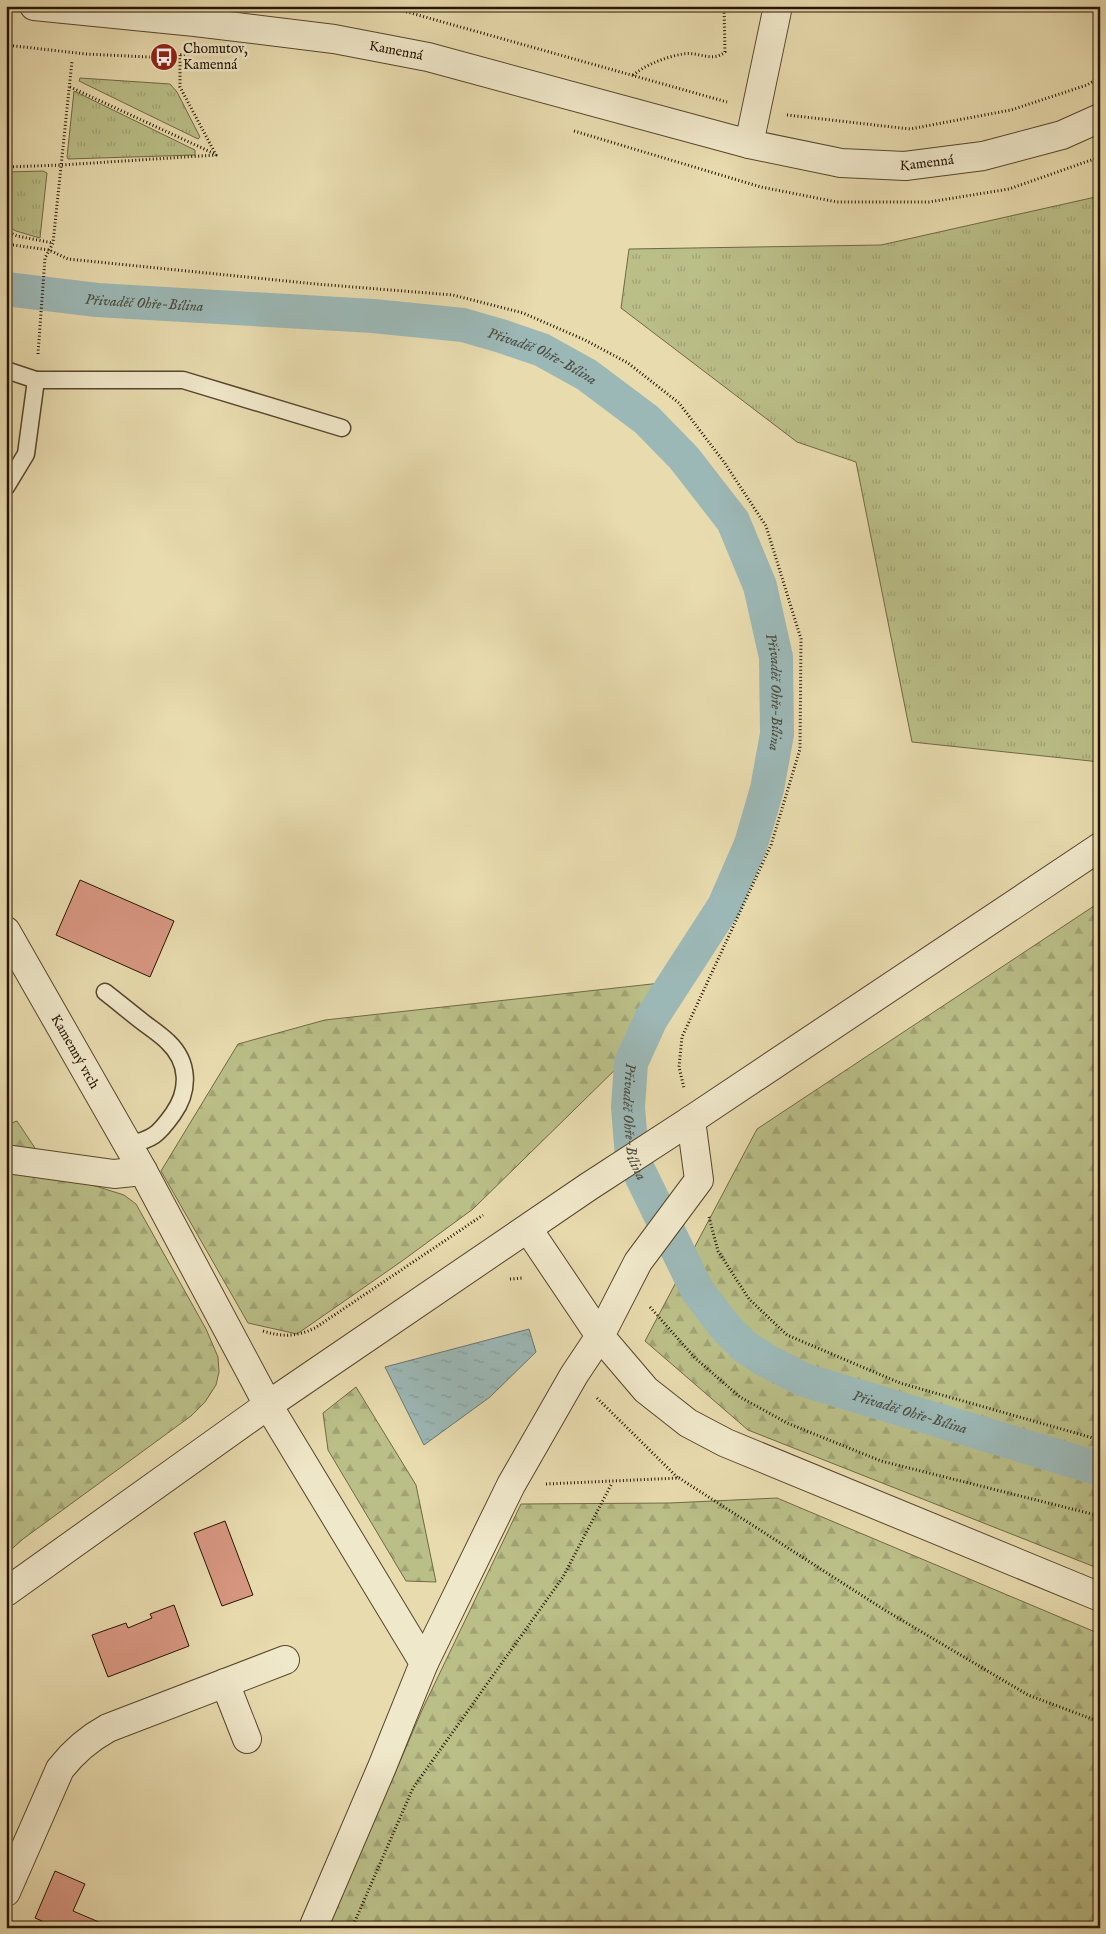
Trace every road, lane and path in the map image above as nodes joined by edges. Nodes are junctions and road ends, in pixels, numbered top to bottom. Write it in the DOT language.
graph roads {
  1 [pos="34,6"];
  2 [pos="724,6"];
  3 [pos="778,6"];
  4 [pos="180,55"];
  5 [pos="72,61"];
  6 [pos="633,75"];
  7 [pos="70,87"];
  8 [pos="1100,118"];
  9 [pos="749,144"];
  10 [pos="216,155"];
  11 [pos="62,165"];
  12 [pos="6,167"];
  13 [pos="6,232"];
  14 [pos="53,243"];
  15 [pos="6,244"];
  16 [pos="49,250"];
  17 [pos="41,325"];
  18 [pos="6,370"];
  19 [pos="36,380"];
  20 [pos="342,428"];
  21 [pos="6,487"];
  22 [pos="1100,847"];
  23 [pos="6,931"];
  24 [pos="105,992"];
  25 [pos="691,1120"];
  26 [pos="128,1145"];
  27 [pos="6,1159"];
  28 [pos="143,1171"];
  29 [pos="699,1180"];
  30 [pos="483,1215"];
  31 [pos="528,1229"];
  32 [pos="451,1237"];
  33 [pos="638,1262"];
  34 [pos="470,1267"];
  35 [pos="526,1279"];
  36 [pos="508,1280"];
  37 [pos="259,1330"];
  38 [pos="600,1336"];
  39 [pos="574,1375"];
  40 [pos="268,1405"];
  41 [pos="1100,1440"];
  42 [pos="679,1478"];
  43 [pos="612,1482"];
  44 [pos="511,1486"];
  45 [pos="1100,1516"];
  46 [pos="6,1592"];
  47 [pos="1100,1597"];
  48 [pos="285,1660"];
  49 [pos="424,1662"];
  50 [pos="225,1683"];
  51 [pos="1100,1722"];
  52 [pos="247,1739"];
  53 [pos="6,1892"];
  54 [pos="313,1928"];
  55 [pos="352,1928"];
  1 -- 9 [label="street, Kamenná"];
  2 -- 6 [label="path"];
  3 -- 9 [label="street"];
  4 -- 10 [label="path"];
  5 -- 7 [label="path"];
  7 -- 10 [label="path"];
  7 -- 11 [label="path"];
  8 -- 9 [label="street, Kamenná"];
  10 -- 11 [label="path"];
  11 -- 12 [label="path"];
  11 -- 14 [label="path"];
  13 -- 14 [label="path"];
  14 -- 16 [label="path"];
  15 -- 16 [label="path"];
  16 -- 17 [label="path"];
  16 -- 25 [label="path"];
  18 -- 19 [label="lane"];
  19 -- 20 [label="lane"];
  19 -- 21 [label="lane"];
  22 -- 25 [label="street"];
  23 -- 26 [label="street, Kamenný vrch"];
  24 -- 26 [label="lane"];
  25 -- 29 [label="street"];
  25 -- 31 [label="street"];
  26 -- 28 [label="street, Kamenný vrch"];
  27 -- 28 [label="street"];
  28 -- 40 [label="street, Kamenný vrch"];
  29 -- 33 [label="street"];
  29 -- 41 [label="path"];
  30 -- 32 [label="path"];
  31 -- 34 [label="street"];
  31 -- 38 [label="street"];
  32 -- 34 [label="path"];
  32 -- 37 [label="path"];
  33 -- 38 [label="street"];
  33 -- 45 [label="path"];
  34 -- 40 [label="street"];
  35 -- 36 [label="path"];
  38 -- 39 [label="street"];
  38 -- 47 [label="street"];
  39 -- 42 [label="path"];
  39 -- 44 [label="street"];
  40 -- 46 [label="street"];
  40 -- 49 [label="street, Kamenný vrch"];
  42 -- 43 [label="path"];
  42 -- 51 [label="path"];
  43 -- 44 [label="path"];
  43 -- 55 [label="path"];
  44 -- 49 [label="street"];
  48 -- 50 [label="street"];
  49 -- 54 [label="street"];
  50 -- 52 [label="street"];
  50 -- 53 [label="street"];
}
